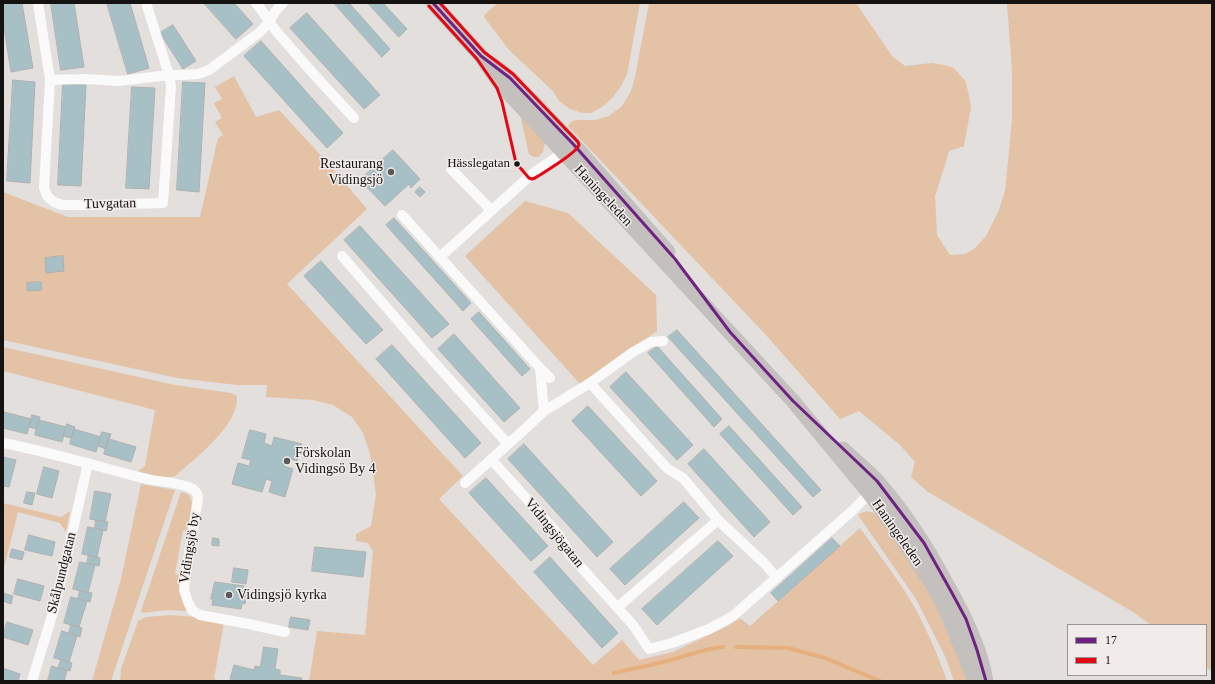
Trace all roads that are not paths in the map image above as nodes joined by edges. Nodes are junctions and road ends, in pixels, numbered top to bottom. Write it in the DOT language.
graph roads {
  1 [pos="38,3"];
  2 [pos="146,3"];
  3 [pos="256,3"];
  4 [pos="283,3"];
  5 [pos="433,3"];
  6 [pos="269,22"];
  7 [pos="169,75"];
  8 [pos="50,80"];
  9 [pos="354,118"];
  10 [pos="569,149"];
  11 [pos="451,169"];
  12 [pos="491,210"];
  13 [pos="402,215"];
  14 [pos="342,256"];
  15 [pos="440,256"];
  16 [pos="663,341"];
  17 [pos="540,368"];
  18 [pos="550,378"];
  19 [pos="590,383"];
  20 [pos="544,411"];
  21 [pos="3,443"];
  22 [pos="508,444"];
  23 [pos="491,459"];
  24 [pos="88,463"];
  25 [pos="465,483"];
  26 [pos="873,487"];
  27 [pos="718,520"];
  28 [pos="777,578"];
  29 [pos="618,607"];
  30 [pos="284,632"];
  31 [pos="32,681"];
  32 [pos="975,681"];
  33 [pos="986,681"];
  1 -- 8 [label="street, Tuvgatan"];
  2 -- 7 [label="street, Tuvgatan"];
  3 -- 6 [label="street"];
  4 -- 6 [label="street"];
  5 -- 10 [label="main road, Haningeleden"];
  6 -- 7 [label="street"];
  6 -- 9 [label="street"];
  7 -- 8 [label="street"];
  7 -- 8 [label="street, Tuvgatan"];
  10 -- 12 [label="street"];
  10 -- 26 [label="main road, Haningeleden"];
  11 -- 12 [label="street"];
  12 -- 15 [label="street"];
  13 -- 15 [label="street"];
  14 -- 22 [label="street"];
  15 -- 17 [label="street"];
  16 -- 19 [label="street"];
  17 -- 18 [label="street"];
  17 -- 20 [label="street"];
  19 -- 20 [label="street"];
  19 -- 27 [label="street"];
  20 -- 22 [label="street"];
  21 -- 24 [label="street"];
  22 -- 23 [label="street"];
  23 -- 25 [label="street"];
  23 -- 29 [label="street, Vidingsjögatan"];
  24 -- 30 [label="street, Vidingsjö by"];
  24 -- 31 [label="street, Skålpundgatan"];
  26 -- 28 [label="street, Vidingsjögatan"];
  26 -- 32 [label="main road, Haningeleden"];
  26 -- 33 [label="main road, Haningeleden"];
  27 -- 28 [label="street"];
  27 -- 29 [label="street"];
  28 -- 29 [label="street, Vidingsjögatan"];
}
